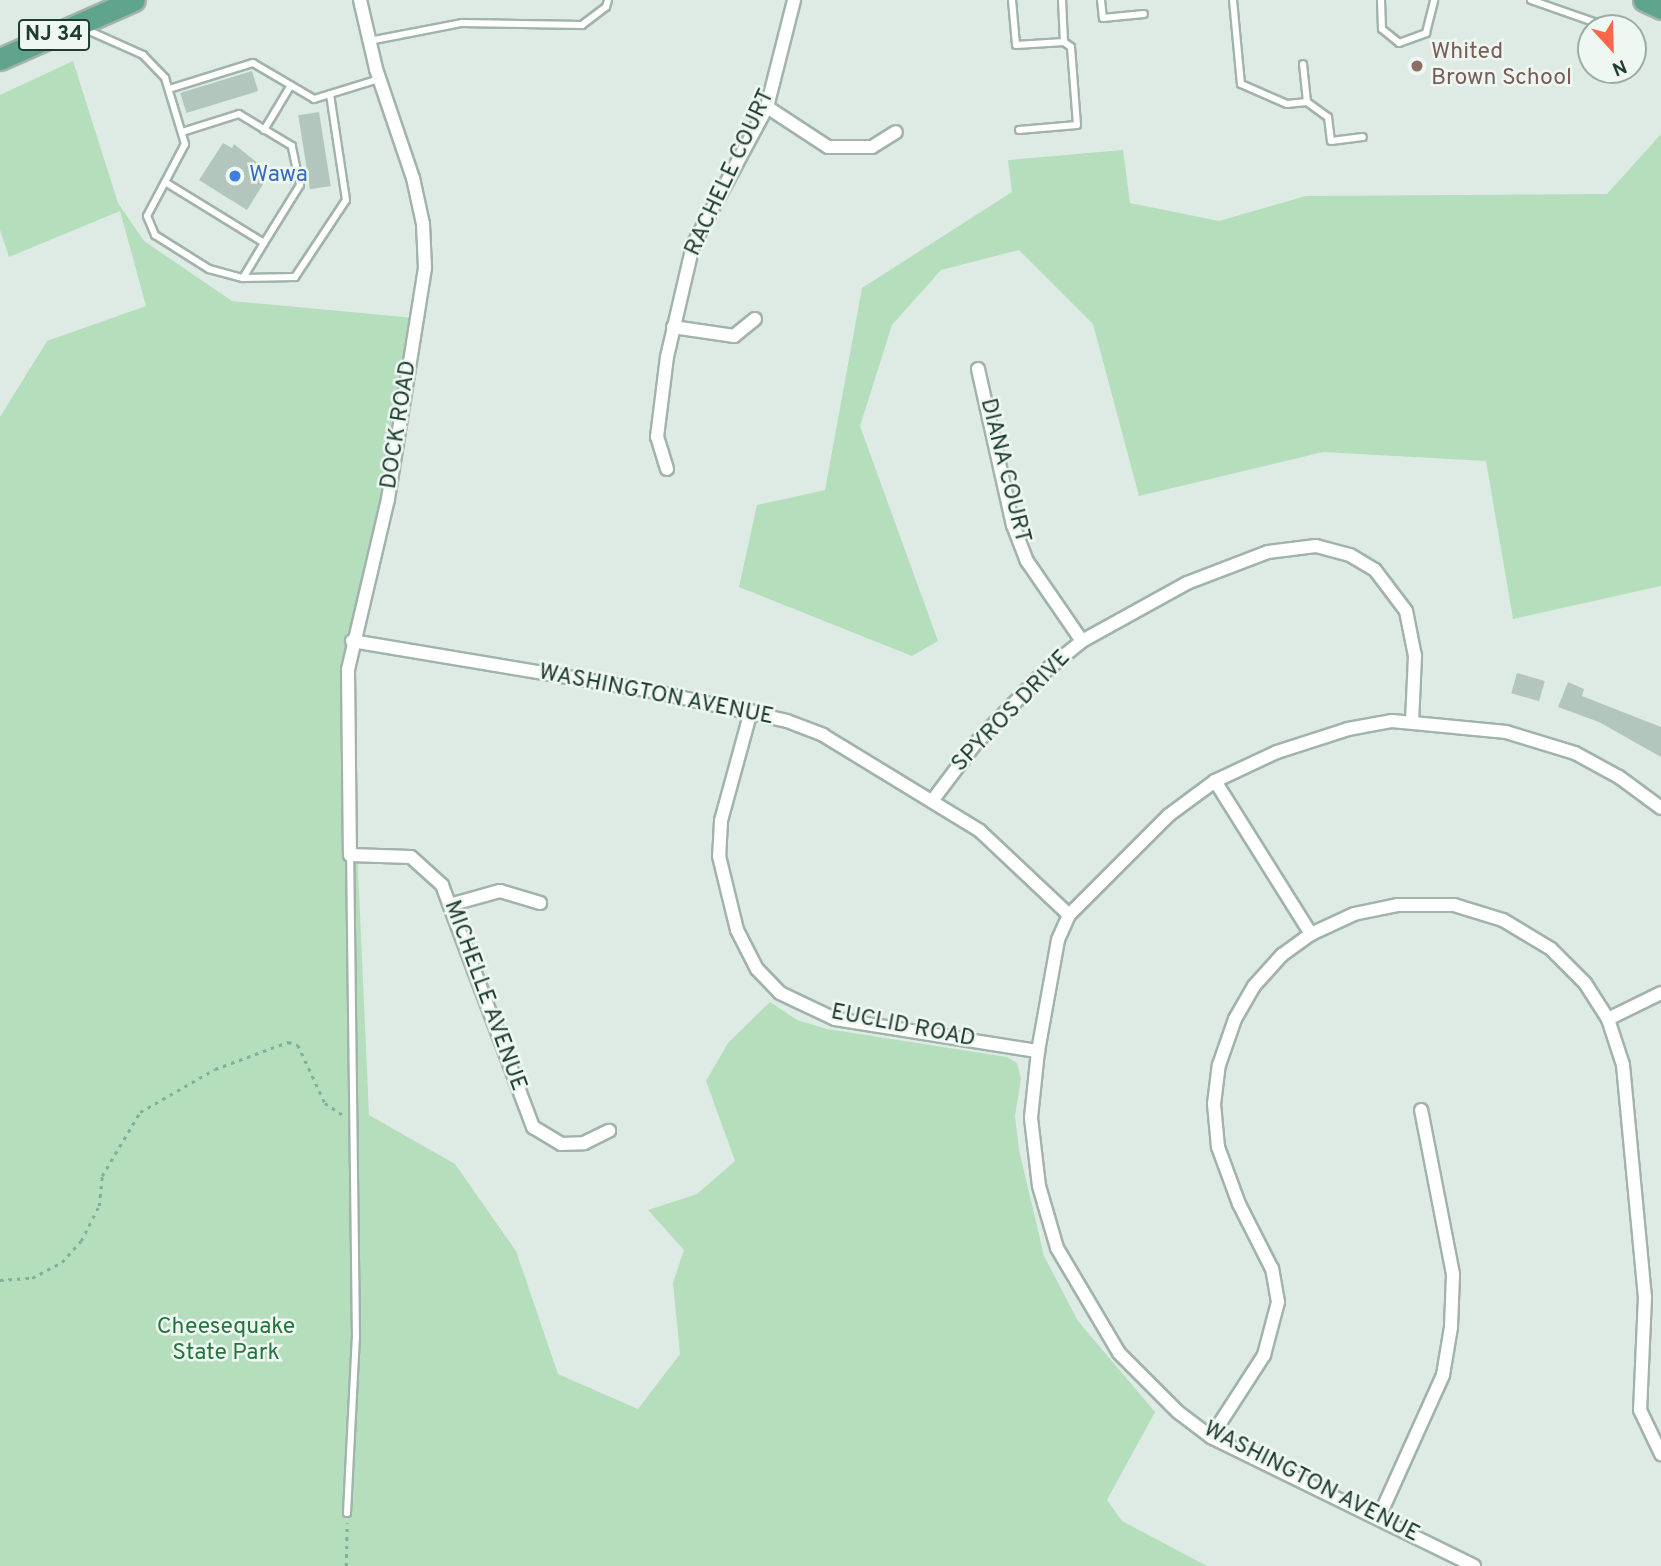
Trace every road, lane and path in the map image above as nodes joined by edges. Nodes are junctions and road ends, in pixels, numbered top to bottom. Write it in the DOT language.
graph roads {
  1 [pos="134,0"];
  2 [pos="360,0"];
  3 [pos="608,0"];
  4 [pos="794,0"];
  5 [pos="1012,0"];
  6 [pos="1062,0"];
  7 [pos="1101,0"];
  8 [pos="1233,0"];
  9 [pos="1243,0"];
  10 [pos="1381,0"];
  11 [pos="1434,0"];
  12 [pos="1531,0"];
  13 [pos="1644,0"];
  14 [pos="1661,8"];
  15 [pos="1144,14"];
  16 [pos="1577,16"];
  17 [pos="76,25"];
  18 [pos="369,41"];
  19 [pos="1064,42"];
  20 [pos="0,59"];
  21 [pos="1303,64"];
  22 [pos="379,79"];
  23 [pos="291,85"];
  24 [pos="169,89"];
  25 [pos="330,94"];
  26 [pos="1307,102"];
  27 [pos="767,107"];
  28 [pos="264,130"];
  29 [pos="1019,130"];
  30 [pos="182,132"];
  31 [pos="896,132"];
  32 [pos="1363,137"];
  33 [pos="165,182"];
  34 [pos="264,243"];
  35 [pos="243,278"];
  36 [pos="755,319"];
  37 [pos="673,327"];
  38 [pos="978,369"];
  39 [pos="667,469"];
  40 [pos="352,641"];
  41 [pos="1082,641"];
  42 [pos="751,711"];
  43 [pos="1412,722"];
  44 [pos="1215,781"];
  45 [pos="932,801"];
  46 [pos="1661,808"];
  47 [pos="350,856"];
  48 [pos="540,903"];
  49 [pos="453,904"];
  50 [pos="1069,915"];
  51 [pos="1311,934"];
  52 [pos="1661,993"];
  53 [pos="1608,1018"];
  54 [pos="1038,1051"];
  55 [pos="1421,1110"];
  56 [pos="354,1118"];
  57 [pos="608,1131"];
  58 [pos="0,1280"];
  59 [pos="1211,1437"];
  60 [pos="1661,1454"];
  61 [pos="347,1513"];
  62 [pos="1379,1517"];
  63 [pos="346,1566"];
  64 [pos="1474,1566"];
  1 -- 17 [label="main road, NJ 34"];
  2 -- 18 [label="street, DOCK ROAD"];
  3 -- 18 [label="lane"];
  4 -- 27 [label="street, RACHELE COURT"];
  5 -- 19 [label="lane"];
  6 -- 19 [label="lane"];
  7 -- 15 [label="lane"];
  8 -- 9 [label="lane"];
  8 -- 26 [label="lane"];
  10 -- 11 [label="lane"];
  12 -- 16 [label="lane"];
  13 -- 14 [label="main road"];
  17 -- 20 [label="main road, NJ 34"];
  17 -- 24 [label="lane"];
  18 -- 22 [label="street, DOCK ROAD"];
  19 -- 29 [label="lane"];
  21 -- 26 [label="lane"];
  22 -- 25 [label="lane"];
  22 -- 40 [label="street, DOCK ROAD"];
  23 -- 24 [label="lane"];
  23 -- 25 [label="lane"];
  23 -- 28 [label="lane"];
  24 -- 30 [label="lane"];
  25 -- 35 [label="lane"];
  26 -- 32 [label="lane"];
  27 -- 31 [label="street"];
  27 -- 37 [label="street, RACHELE COURT"];
  28 -- 30 [label="lane"];
  28 -- 34 [label="lane"];
  30 -- 33 [label="lane"];
  33 -- 34 [label="lane"];
  33 -- 35 [label="lane"];
  34 -- 35 [label="lane"];
  36 -- 37 [label="street"];
  37 -- 39 [label="street, RACHELE COURT"];
  38 -- 41 [label="street, DIANA COURT"];
  40 -- 42 [label="street, WASHINGTON AVENUE"];
  40 -- 47 [label="street, DOCK ROAD"];
  41 -- 43 [label="street, SPYROS DRIVE"];
  41 -- 45 [label="street, SPYROS DRIVE"];
  42 -- 45 [label="street, WASHINGTON AVENUE"];
  42 -- 54 [label="street, EUCLID ROAD"];
  43 -- 44 [label="street"];
  43 -- 46 [label="street"];
  44 -- 50 [label="street"];
  44 -- 51 [label="street"];
  45 -- 50 [label="street, WASHINGTON AVENUE"];
  47 -- 49 [label="street, MICHELLE AVENUE"];
  47 -- 56 [label="lane"];
  48 -- 49 [label="street"];
  49 -- 57 [label="street, MICHELLE AVENUE"];
  50 -- 54 [label="street, WASHINGTON AVENUE"];
  51 -- 53 [label="street"];
  51 -- 59 [label="street"];
  52 -- 53 [label="street"];
  53 -- 60 [label="street"];
  54 -- 59 [label="street, WASHINGTON AVENUE"];
  55 -- 62 [label="street"];
  56 -- 58 [label="path"];
  56 -- 61 [label="lane"];
  59 -- 62 [label="street, WASHINGTON AVENUE"];
  61 -- 63 [label="path"];
  62 -- 64 [label="street, WASHINGTON AVENUE"];
}
